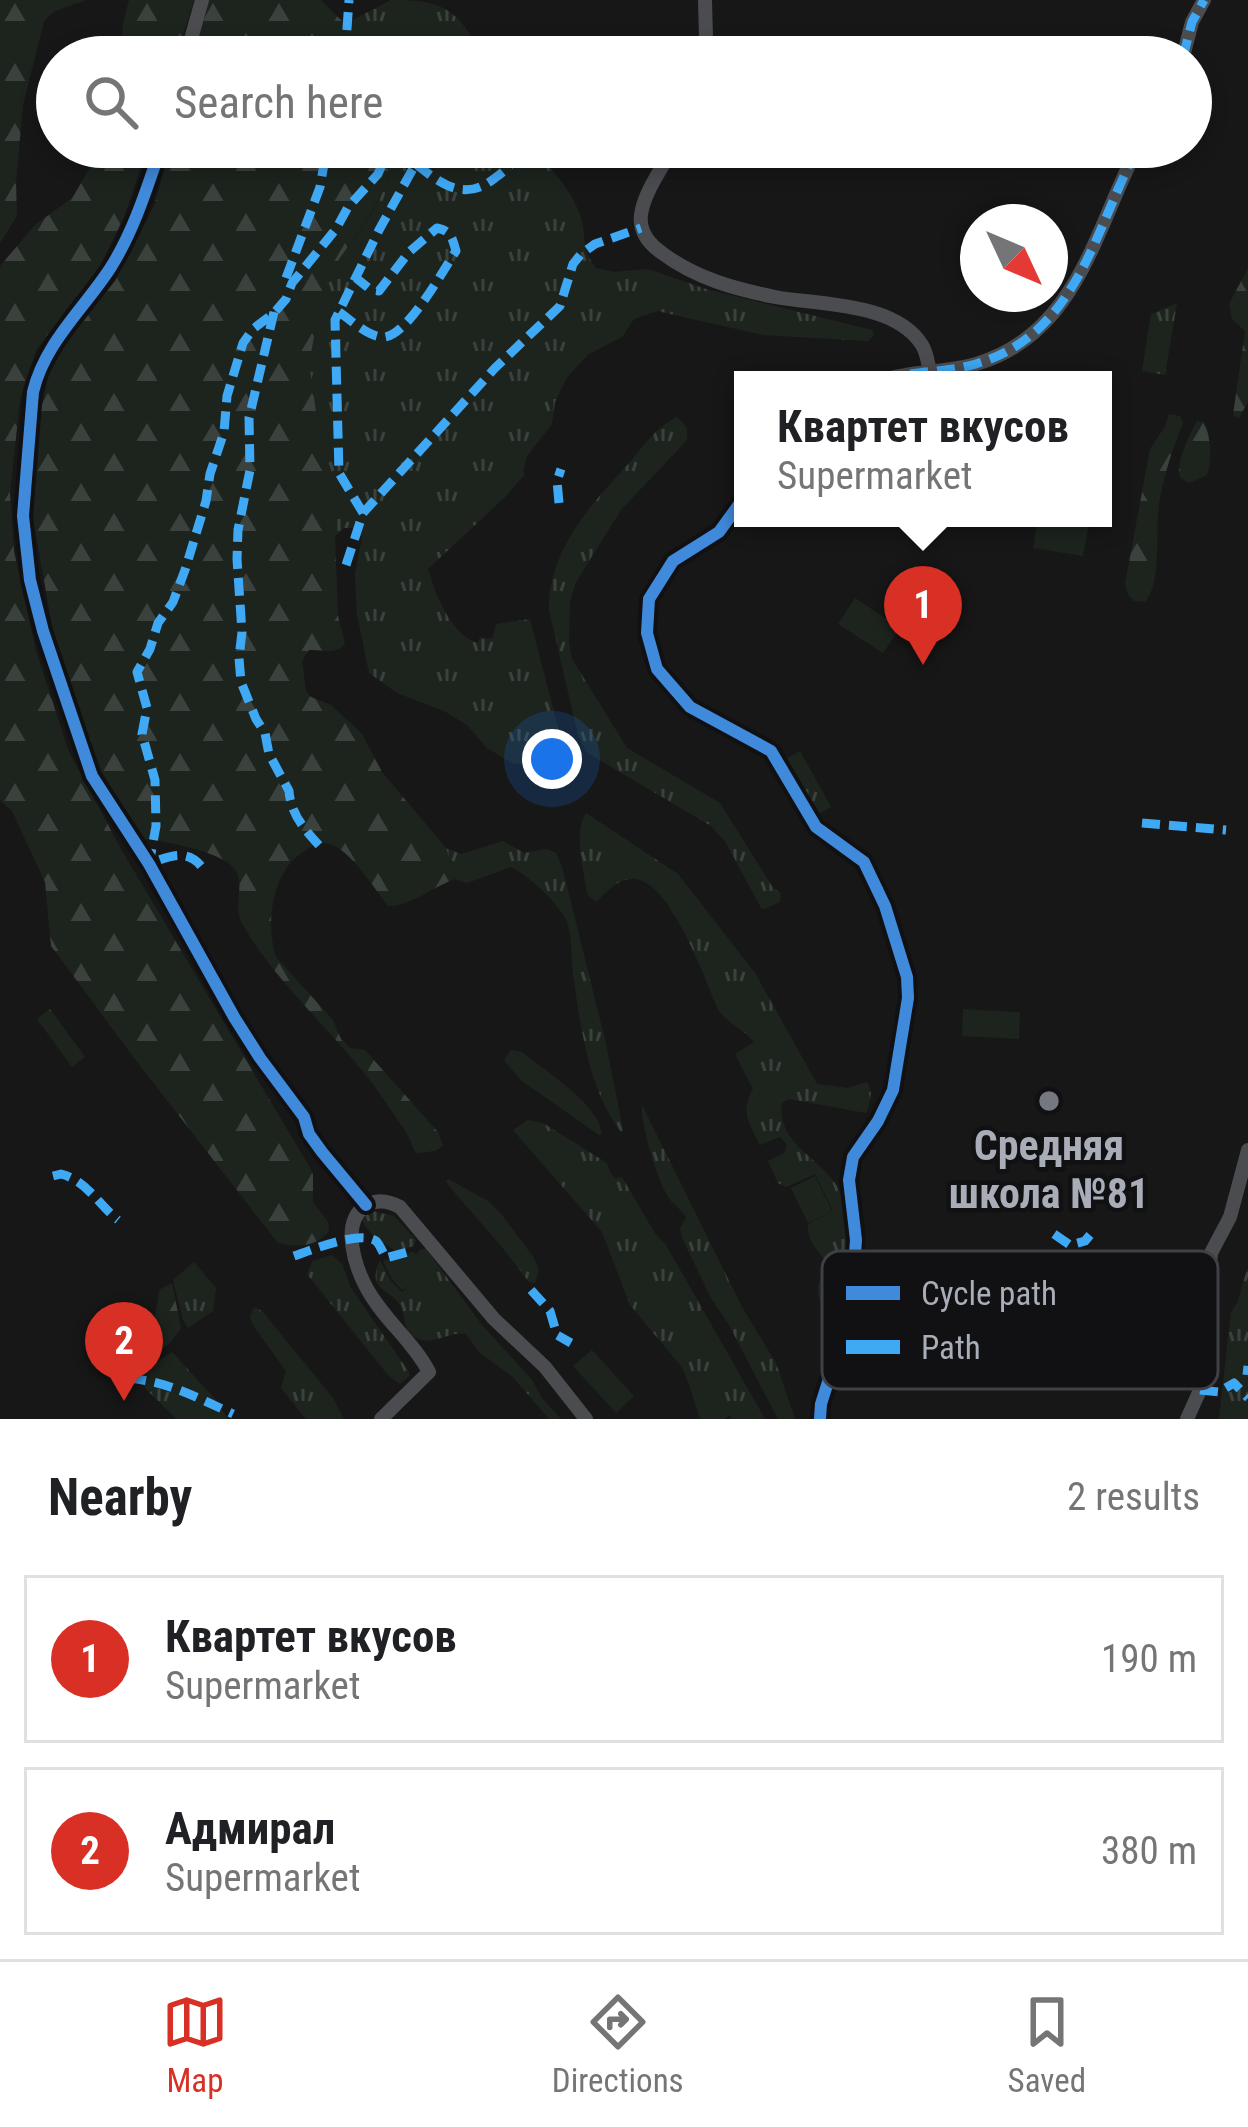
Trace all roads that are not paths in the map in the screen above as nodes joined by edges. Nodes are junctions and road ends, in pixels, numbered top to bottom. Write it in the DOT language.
graph roads {
  1 [pos="202,0"];
  2 [pos="705,0"];
  3 [pos="1204,0"];
  4 [pos="192,36"];
  5 [pos="706,36"];
  6 [pos="1188,36"];
  7 [pos="154,168"];
  8 [pos="663,168"];
  9 [pos="1128,168"];
  10 [pos="930,371"];
  11 [pos="936,371"];
  12 [pos="734,511"];
  13 [pos="1248,1150"];
  14 [pos="366,1205"];
  15 [pos="855,1251"];
  16 [pos="1212,1251"];
  17 [pos="825,1389"];
  18 [pos="1200,1389"];
  19 [pos="381,1419"];
  20 [pos="586,1419"];
  21 [pos="820,1419"];
  22 [pos="1187,1419"];
  1 -- 4 [label="street"];
  2 -- 5 [label="street"];
  3 -- 6 [label="street"];
  7 -- 14 [label="street"];
  8 -- 10 [label="street"];
  9 -- 11 [label="street"];
  12 -- 15 [label="street"];
  13 -- 16 [label="street"];
  14 -- 19 [label="street"];
  14 -- 20 [label="street"];
  17 -- 21 [label="street"];
  18 -- 22 [label="street"];
}
